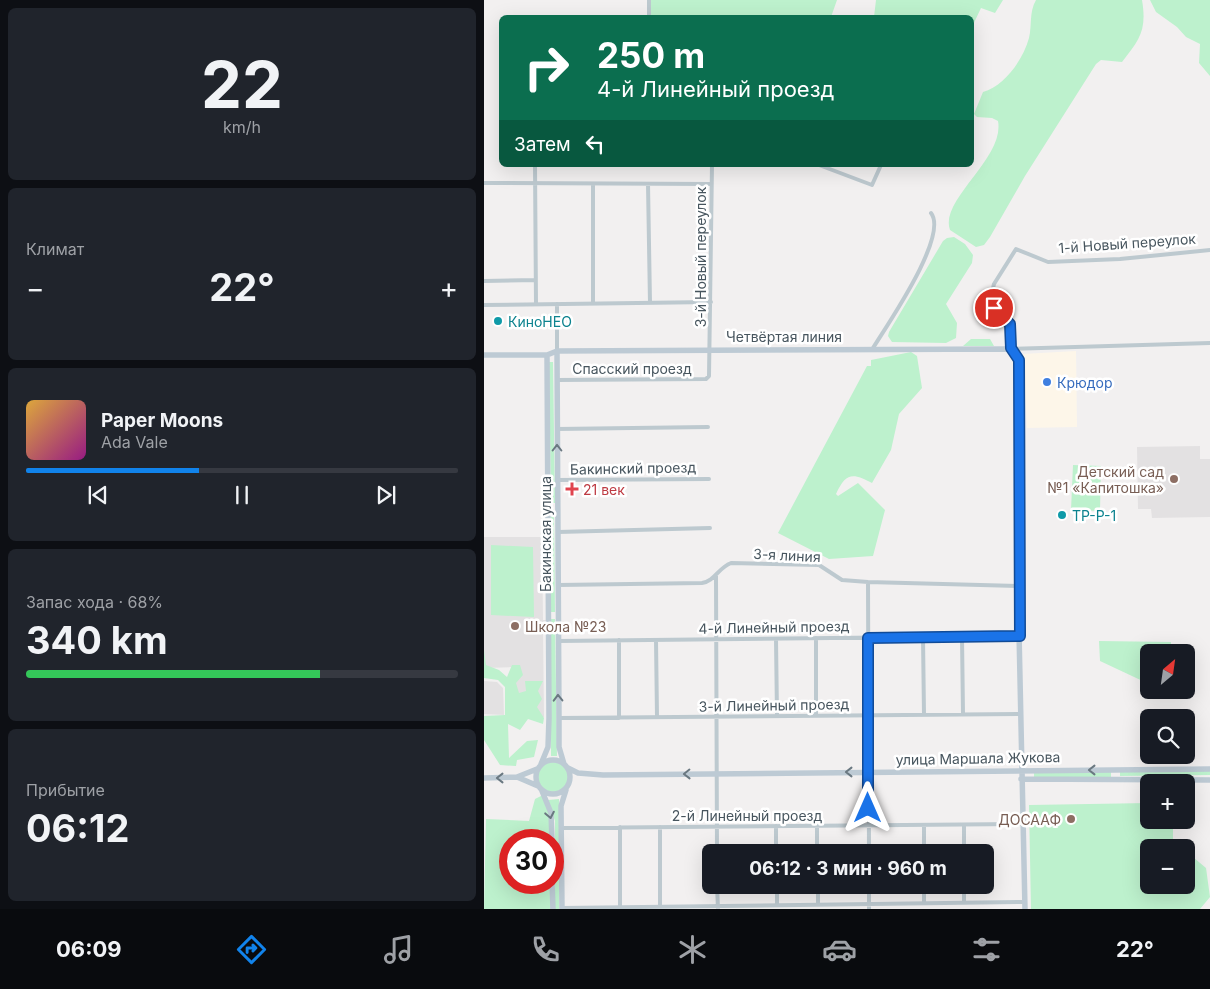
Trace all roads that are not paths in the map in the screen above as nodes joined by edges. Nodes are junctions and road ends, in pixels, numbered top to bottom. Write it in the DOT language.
graph roads {
  1 [pos="649,0"];
  2 [pos="649,15"];
  3 [pos="535,167"];
  4 [pos="712,167"];
  5 [pos="824,167"];
  6 [pos="880,167"];
  7 [pos="484,183"];
  8 [pos="536,183"];
  9 [pos="593,184"];
  10 [pos="648,184"];
  11 [pos="711,184"];
  12 [pos="930,214"];
  13 [pos="1210,250"];
  14 [pos="536,280"];
  15 [pos="484,281"];
  16 [pos="711,302"];
  17 [pos="594,303"];
  18 [pos="650,303"];
  19 [pos="536,304"];
  20 [pos="557,304"];
  21 [pos="484,305"];
  22 [pos="1210,343"];
  23 [pos="873,348"];
  24 [pos="1011,348"];
  25 [pos="710,349"];
  26 [pos="557,351"];
  27 [pos="484,355"];
  28 [pos="547,355"];
  29 [pos="557,380"];
  30 [pos="708,427"];
  31 [pos="557,429"];
  32 [pos="709,479"];
  33 [pos="557,480"];
  34 [pos="548,505"];
  35 [pos="558,505"];
  36 [pos="710,528"];
  37 [pos="558,532"];
  38 [pos="716,576"];
  39 [pos="868,582"];
  40 [pos="558,585"];
  41 [pos="1018,586"];
  42 [pos="548,614"];
  43 [pos="558,614"];
  44 [pos="962,636"];
  45 [pos="1020,636"];
  46 [pos="923,637"];
  47 [pos="816,638"];
  48 [pos="868,638"];
  49 [pos="716,639"];
  50 [pos="776,639"];
  51 [pos="619,640"];
  52 [pos="656,640"];
  53 [pos="558,641"];
  54 [pos="963,714"];
  55 [pos="1020,714"];
  56 [pos="868,715"];
  57 [pos="924,715"];
  58 [pos="777,716"];
  59 [pos="816,716"];
  60 [pos="657,717"];
  61 [pos="717,717"];
  62 [pos="559,718"];
  63 [pos="619,718"];
  64 [pos="566,766"];
  65 [pos="539,767"];
  66 [pos="1210,769"];
  67 [pos="1021,770"];
  68 [pos="1116,770"];
  69 [pos="868,772"];
  70 [pos="717,773"];
  71 [pos="517,777"];
  72 [pos="484,778"];
  73 [pos="1021,778"];
  74 [pos="1116,779"];
  75 [pos="1210,780"];
  76 [pos="540,789"];
  77 [pos="566,790"];
  78 [pos="1022,824"];
  79 [pos="868,825"];
  80 [pos="924,825"];
  81 [pos="964,825"];
  82 [pos="717,826"];
  83 [pos="776,826"];
  84 [pos="817,826"];
  85 [pos="620,827"];
  86 [pos="660,827"];
  87 [pos="561,828"];
  88 [pos="552,829"];
  89 [pos="717,844"];
  90 [pos="776,844"];
  91 [pos="817,844"];
  92 [pos="869,844"];
  93 [pos="924,844"];
  94 [pos="964,844"];
  95 [pos="552,894"];
  96 [pos="717,894"];
  97 [pos="777,894"];
  98 [pos="818,894"];
  99 [pos="869,894"];
  100 [pos="924,894"];
  101 [pos="964,894"];
  102 [pos="964,902"];
  103 [pos="1024,902"];
  104 [pos="924,903"];
  105 [pos="818,904"];
  106 [pos="869,904"];
  107 [pos="777,905"];
  108 [pos="660,906"];
  109 [pos="620,907"];
  110 [pos="718,907"];
  111 [pos="562,908"];
  112 [pos="552,909"];
  113 [pos="869,909"];
  114 [pos="1024,909"];
  1 -- 2 [label="street"];
  3 -- 8 [label="street"];
  4 -- 11 [label="street, 3-й Новый переулок"];
  5 -- 6 [label="street"];
  7 -- 8 [label="street"];
  8 -- 9 [label="street"];
  8 -- 14 [label="street"];
  9 -- 10 [label="street"];
  9 -- 17 [label="street"];
  10 -- 11 [label="street"];
  10 -- 18 [label="street"];
  11 -- 16 [label="street, 3-й Новый переулок"];
  12 -- 23 [label="street"];
  13 -- 24 [label="street, 1-й Новый переулок"];
  14 -- 15 [label="street"];
  14 -- 19 [label="street"];
  16 -- 18 [label="street"];
  16 -- 25 [label="street, 3-й Новый переулок"];
  17 -- 18 [label="street"];
  17 -- 20 [label="street"];
  19 -- 20 [label="street"];
  19 -- 21 [label="street"];
  20 -- 26 [label="street, Бакинская улица"];
  22 -- 24 [label="street"];
  23 -- 24 [label="street, Четвёртая линия"];
  23 -- 25 [label="street, Четвёртая линия"];
  24 -- 41 [label="street, 1-й Новый переулок"];
  25 -- 26 [label="street, Четвёртая линия"];
  25 -- 29 [label="street, Спасский проезд"];
  26 -- 28 [label="street"];
  26 -- 29 [label="street, Бакинская улица"];
  27 -- 28 [label="street"];
  28 -- 34 [label="street, Бакинская улица"];
  29 -- 31 [label="street, Бакинская улица"];
  30 -- 31 [label="street"];
  33 -- 31 [label="street, Бакинская улица, one-way"];
  32 -- 33 [label="street, Бакинский проезд"];
  33 -- 35 [label="street, Бакинская улица"];
  34 -- 35 [label="street"];
  34 -- 42 [label="street, Бакинская улица"];
  35 -- 37 [label="street, Бакинская улица"];
  36 -- 37 [label="street"];
  37 -- 40 [label="street, Бакинская улица"];
  38 -- 39 [label="street, 3-я линия"];
  38 -- 40 [label="street, 3-я линия"];
  38 -- 49 [label="street"];
  39 -- 41 [label="street, 3-я линия"];
  39 -- 48 [label="street"];
  40 -- 43 [label="street, Бакинская улица"];
  41 -- 45 [label="street, 1-й Новый переулок"];
  42 -- 43 [label="street"];
  42 -- 65 [label="street, Бакинская улица"];
  43 -- 53 [label="street, Бакинская улица"];
  44 -- 45 [label="street, 4-й Линейный проезд"];
  44 -- 46 [label="street, 4-й Линейный проезд"];
  44 -- 54 [label="street"];
  45 -- 55 [label="street, 1-й Новый переулок"];
  46 -- 48 [label="street, 4-й Линейный проезд"];
  46 -- 57 [label="street"];
  47 -- 48 [label="street, 4-й Линейный проезд"];
  47 -- 50 [label="street, 4-й Линейный проезд"];
  47 -- 59 [label="street"];
  48 -- 56 [label="street"];
  49 -- 50 [label="street, 4-й Линейный проезд"];
  49 -- 52 [label="street, 4-й Линейный проезд"];
  49 -- 61 [label="street"];
  50 -- 58 [label="street"];
  51 -- 52 [label="street, 4-й Линейный проезд"];
  51 -- 53 [label="street, 4-й Линейный проезд"];
  51 -- 63 [label="street"];
  52 -- 60 [label="street"];
  62 -- 53 [label="street, Бакинская улица, one-way"];
  54 -- 55 [label="street, 3-й Линейный проезд"];
  54 -- 57 [label="street, 3-й Линейный проезд"];
  55 -- 67 [label="street, 1-й Новый переулок"];
  56 -- 57 [label="street, 3-й Линейный проезд"];
  56 -- 59 [label="street, 3-й Линейный проезд"];
  56 -- 69 [label="street"];
  58 -- 59 [label="street, 3-й Линейный проезд"];
  58 -- 61 [label="street, 3-й Линейный проезд"];
  60 -- 61 [label="street, 3-й Линейный проезд"];
  60 -- 63 [label="street, 3-й Линейный проезд"];
  61 -- 70 [label="street"];
  62 -- 63 [label="street, 3-й Линейный проезд"];
  62 -- 64 [label="street, Бакинская улица"];
  64 -- 65 [label="street"];
  70 -- 64 [label="street, улица Маршала Жукова, one-way"];
  64 -- 77 [label="street"];
  65 -- 71 [label="street"];
  65 -- 76 [label="street"];
  66 -- 68 [label="street, улица Маршала Жукова"];
  68 -- 67 [label="street, улица Маршала Жукова, one-way"];
  67 -- 69 [label="street, улица Маршала Жукова"];
  67 -- 73 [label="street, 1-й Новый переулок"];
  68 -- 74 [label="street"];
  69 -- 70 [label="street, улица Маршала Жукова, one-way"];
  69 -- 79 [label="street"];
  70 -- 82 [label="street"];
  71 -- 72 [label="street, one-way"];
  71 -- 76 [label="street"];
  73 -- 74 [label="street, улица Маршала Жукова"];
  73 -- 78 [label="street, 1-й Новый переулок"];
  74 -- 75 [label="street, улица Маршала Жукова"];
  76 -- 77 [label="street"];
  76 -- 88 [label="street, one-way"];
  77 -- 87 [label="street"];
  78 -- 81 [label="street, 2-й Линейный проезд"];
  78 -- 103 [label="street, 1-й Новый переулок"];
  79 -- 80 [label="street, 2-й Линейный проезд"];
  79 -- 84 [label="street, 2-й Линейный проезд"];
  79 -- 92 [label="street"];
  80 -- 81 [label="street, 2-й Линейный проезд"];
  80 -- 93 [label="street"];
  81 -- 94 [label="street"];
  82 -- 83 [label="street, 2-й Линейный проезд"];
  82 -- 86 [label="street, 2-й Линейный проезд"];
  82 -- 89 [label="street"];
  83 -- 84 [label="street, 2-й Линейный проезд"];
  83 -- 90 [label="street"];
  84 -- 91 [label="street"];
  85 -- 86 [label="street, 2-й Линейный проезд"];
  85 -- 87 [label="street, 2-й Линейный проезд"];
  85 -- 109 [label="street"];
  86 -- 108 [label="street"];
  87 -- 111 [label="street"];
  95 -- 112 [label="street"];
  96 -- 110 [label="street"];
  97 -- 107 [label="street"];
  98 -- 105 [label="street"];
  99 -- 106 [label="street"];
  100 -- 104 [label="street"];
  101 -- 102 [label="street"];
  102 -- 103 [label="street"];
  102 -- 104 [label="street"];
  103 -- 114 [label="street, 1-й Новый переулок"];
  104 -- 106 [label="street"];
  105 -- 106 [label="street"];
  105 -- 107 [label="street"];
  106 -- 113 [label="street"];
  107 -- 110 [label="street"];
  108 -- 109 [label="street"];
  108 -- 110 [label="street"];
  109 -- 111 [label="street"];
}
